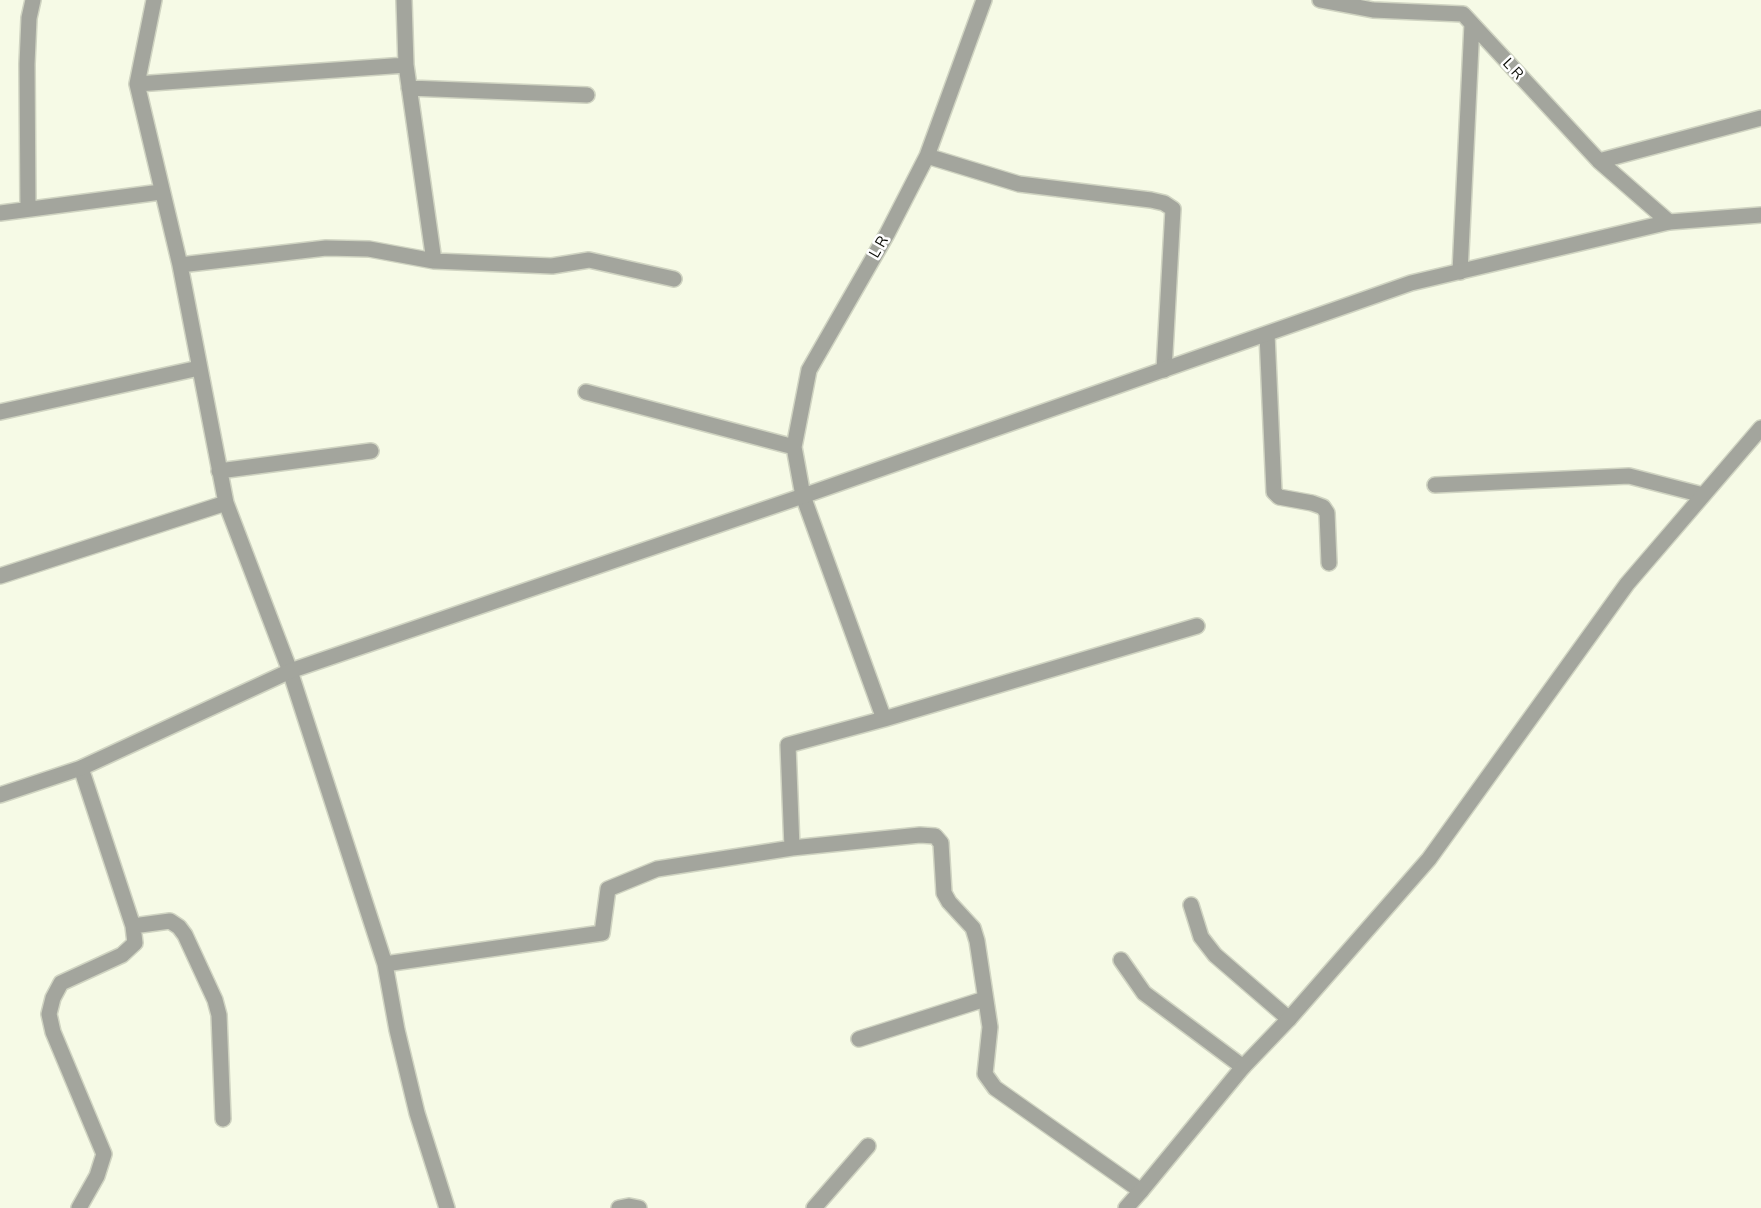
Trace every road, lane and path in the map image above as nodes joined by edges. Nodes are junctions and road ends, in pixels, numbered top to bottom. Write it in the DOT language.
graph roads {
  1 [pos="33,0"];
  2 [pos="154,0"];
  3 [pos="404,0"];
  4 [pos="984,0"];
  5 [pos="1320,0"];
  6 [pos="1465,13"];
  7 [pos="406,65"];
  8 [pos="137,84"];
  9 [pos="409,88"];
  10 [pos="587,95"];
  11 [pos="1761,118"];
  12 [pos="927,156"];
  13 [pos="1599,162"];
  14 [pos="161,192"];
  15 [pos="28,209"];
  16 [pos="0,213"];
  17 [pos="1761,215"];
  18 [pos="1669,222"];
  19 [pos="434,262"];
  20 [pos="180,265"];
  21 [pos="1460,272"];
  22 [pos="674,279"];
  23 [pos="1267,334"];
  24 [pos="200,368"];
  25 [pos="1164,370"];
  26 [pos="586,392"];
  27 [pos="0,412"];
  28 [pos="1761,428"];
  29 [pos="794,448"];
  30 [pos="371,451"];
  31 [pos="219,471"];
  32 [pos="1434,485"];
  33 [pos="1702,495"];
  34 [pos="803,496"];
  35 [pos="226,503"];
  36 [pos="1329,563"];
  37 [pos="0,576"];
  38 [pos="1197,626"];
  39 [pos="290,671"];
  40 [pos="884,719"];
  41 [pos="81,768"];
  42 [pos="0,795"];
  43 [pos="792,848"];
  44 [pos="1191,905"];
  45 [pos="133,926"];
  46 [pos="1121,960"];
  47 [pos="384,964"];
  48 [pos="985,999"];
  49 [pos="1289,1019"];
  50 [pos="859,1039"];
  51 [pos="1243,1067"];
  52 [pos="223,1119"];
  53 [pos="868,1146"];
  54 [pos="1141,1191"];
  55 [pos="79,1208"];
  56 [pos="447,1208"];
  57 [pos="619,1208"];
  58 [pos="639,1208"];
  59 [pos="814,1208"];
  60 [pos="1126,1208"];
  1 -- 15 [label="street"];
  2 -- 8 [label="street"];
  3 -- 7 [label="street"];
  4 -- 12 [label="street, L R"];
  5 -- 6 [label="street"];
  6 -- 13 [label="street, L R"];
  6 -- 21 [label="street"];
  7 -- 8 [label="street"];
  7 -- 9 [label="street"];
  8 -- 14 [label="street"];
  9 -- 10 [label="street"];
  9 -- 19 [label="street"];
  11 -- 13 [label="street"];
  12 -- 25 [label="street"];
  12 -- 29 [label="street, L R"];
  13 -- 18 [label="street, L R"];
  14 -- 15 [label="street"];
  14 -- 20 [label="street"];
  15 -- 16 [label="street"];
  17 -- 18 [label="street"];
  18 -- 21 [label="street"];
  19 -- 20 [label="street"];
  19 -- 22 [label="street"];
  20 -- 24 [label="street"];
  21 -- 23 [label="street"];
  23 -- 25 [label="street"];
  23 -- 36 [label="street"];
  24 -- 27 [label="street"];
  24 -- 31 [label="street"];
  25 -- 34 [label="street"];
  26 -- 29 [label="street"];
  28 -- 33 [label="street"];
  29 -- 34 [label="street, L R"];
  30 -- 31 [label="street"];
  31 -- 35 [label="street"];
  32 -- 33 [label="street"];
  33 -- 49 [label="street"];
  34 -- 39 [label="street"];
  34 -- 40 [label="street, L R"];
  35 -- 37 [label="street"];
  35 -- 39 [label="street"];
  38 -- 40 [label="street"];
  39 -- 41 [label="street"];
  39 -- 47 [label="street"];
  40 -- 43 [label="street"];
  41 -- 42 [label="street"];
  41 -- 45 [label="street"];
  43 -- 47 [label="street"];
  43 -- 48 [label="street"];
  44 -- 49 [label="street"];
  45 -- 52 [label="street"];
  45 -- 55 [label="street"];
  46 -- 51 [label="street"];
  47 -- 56 [label="street"];
  48 -- 50 [label="street"];
  48 -- 54 [label="street"];
  49 -- 51 [label="street"];
  51 -- 54 [label="street"];
  53 -- 59 [label="street"];
  54 -- 60 [label="street"];
  57 -- 58 [label="street"];
}
